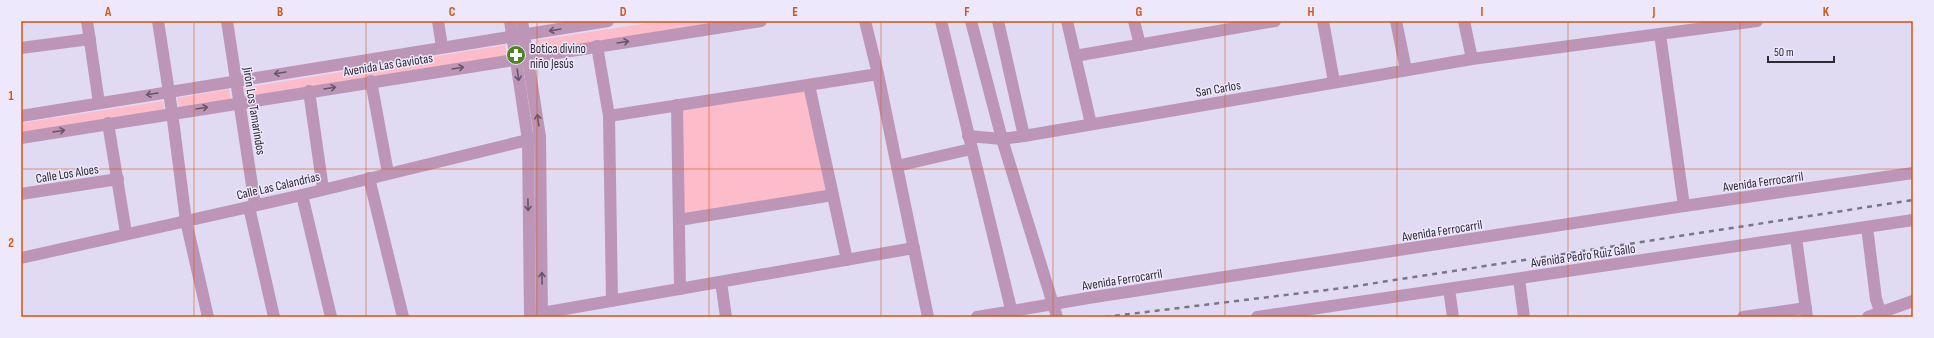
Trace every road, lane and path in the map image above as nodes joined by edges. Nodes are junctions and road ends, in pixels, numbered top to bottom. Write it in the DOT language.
graph roads {
  1 [pos="87,21"];
  2 [pos="158,21"];
  3 [pos="227,21"];
  4 [pos="438,21"];
  5 [pos="510,21"];
  6 [pos="522,21"];
  7 [pos="608,21"];
  8 [pos="761,21"];
  9 [pos="865,21"];
  10 [pos="940,21"];
  11 [pos="971,21"];
  12 [pos="998,21"];
  13 [pos="1067,21"];
  14 [pos="1134,21"];
  15 [pos="1275,21"];
  16 [pos="1323,21"];
  17 [pos="1396,21"];
  18 [pos="1464,21"];
  19 [pos="1757,21"];
  20 [pos="592,22"];
  21 [pos="726,24"];
  22 [pos="1660,34"];
  23 [pos="524,35"];
  24 [pos="512,37"];
  25 [pos="90,39"];
  26 [pos="1140,45"];
  27 [pos="597,46"];
  28 [pos="442,47"];
  29 [pos="21,48"];
  30 [pos="1075,56"];
  31 [pos="528,57"];
  32 [pos="516,59"];
  33 [pos="1472,59"];
  34 [pos="1406,70"];
  35 [pos="878,74"];
  36 [pos="236,81"];
  37 [pos="371,81"];
  38 [pos="1334,82"];
  39 [pos="809,85"];
  40 [pos="309,91"];
  41 [pos="169,92"];
  42 [pos="240,102"];
  43 [pos="99,103"];
  44 [pos="677,106"];
  45 [pos="172,112"];
  46 [pos="21,116"];
  47 [pos="609,116"];
  48 [pos="108,123"];
  49 [pos="1091,124"];
  50 [pos="968,136"];
  51 [pos="1024,136"];
  52 [pos="540,137"];
  53 [pos="21,138"];
  54 [pos="1002,139"];
  55 [pos="528,140"];
  56 [pos="971,149"];
  57 [pos="897,166"];
  58 [pos="388,173"];
  59 [pos="1913,174"];
  60 [pos="369,178"];
  61 [pos="118,179"];
  62 [pos="323,189"];
  63 [pos="21,194"];
  64 [pos="302,195"];
  65 [pos="833,195"];
  66 [pos="252,206"];
  67 [pos="1684,206"];
  68 [pos="679,220"];
  69 [pos="1913,220"];
  70 [pos="186,221"];
  71 [pos="1867,227"];
  72 [pos="126,233"];
  73 [pos="1796,238"];
  74 [pos="914,248"];
  75 [pos="21,258"];
  76 [pos="847,260"];
  77 [pos="1519,279"];
  78 [pos="721,282"];
  79 [pos="680,289"];
  80 [pos="1449,289"];
  81 [pos="612,301"];
  82 [pos="1913,301"];
  83 [pos="1053,304"];
  84 [pos="1807,313"];
  85 [pos="1012,314"];
  86 [pos="1882,314"];
  87 [pos="542,315"];
  88 [pos="208,317"];
  89 [pos="274,317"];
  90 [pos="331,317"];
  91 [pos="403,317"];
  92 [pos="530,317"];
  93 [pos="726,317"];
  94 [pos="928,317"];
  95 [pos="977,317"];
  96 [pos="1057,317"];
  97 [pos="1258,317"];
  98 [pos="1453,317"];
  99 [pos="1524,317"];
  100 [pos="1743,317"];
  101 [pos="1868,317"];
  1 -- 25 [label="street"];
  2 -- 41 [label="street"];
  3 -- 36 [label="street, Jirón Los Tamarindos"];
  4 -- 28 [label="street"];
  5 -- 24 [label="street"];
  6 -- 23 [label="street"];
  7 -- 20 [label="street, Avenida Las Gaviotas"];
  8 -- 21 [label="street, Avenida Las Gaviotas"];
  9 -- 35 [label="street"];
  10 -- 50 [label="street"];
  11 -- 54 [label="street"];
  12 -- 51 [label="street"];
  13 -- 30 [label="street"];
  14 -- 26 [label="street"];
  15 -- 26 [label="street"];
  16 -- 38 [label="street"];
  17 -- 34 [label="street"];
  18 -- 33 [label="street"];
  19 -- 22 [label="street, San Carlos"];
  20 -- 23 [label="street, Avenida Las Gaviotas, one-way"];
  27 -- 21 [label="street, Avenida Las Gaviotas, one-way"];
  22 -- 33 [label="street, San Carlos"];
  22 -- 67 [label="street"];
  23 -- 24 [label="street, Avenida Las Gaviotas"];
  23 -- 31 [label="street"];
  24 -- 28 [label="street, Avenida Las Gaviotas"];
  24 -- 32 [label="street"];
  25 -- 29 [label="street"];
  25 -- 43 [label="street"];
  26 -- 30 [label="street"];
  27 -- 31 [label="street, Avenida Las Gaviotas"];
  27 -- 47 [label="street"];
  28 -- 36 [label="street, Avenida Las Gaviotas, one-way"];
  30 -- 49 [label="street"];
  31 -- 32 [label="street, Avenida Las Gaviotas"];
  52 -- 31 [label="street, one-way"];
  37 -- 32 [label="street, Avenida Las Gaviotas, one-way"];
  32 -- 55 [label="street, one-way"];
  33 -- 34 [label="street, San Carlos"];
  34 -- 38 [label="street, San Carlos"];
  35 -- 39 [label="street"];
  35 -- 57 [label="street"];
  36 -- 41 [label="street, Avenida Las Gaviotas"];
  36 -- 42 [label="street, Jirón Los Tamarindos"];
  40 -- 37 [label="street, Avenida Las Gaviotas, one-way"];
  37 -- 58 [label="street"];
  38 -- 49 [label="street, San Carlos"];
  39 -- 44 [label="street"];
  39 -- 65 [label="street"];
  40 -- 42 [label="street, Avenida Las Gaviotas"];
  40 -- 62 [label="street"];
  41 -- 43 [label="street, Avenida Las Gaviotas, one-way"];
  41 -- 45 [label="street"];
  45 -- 42 [label="street, Avenida Las Gaviotas, one-way"];
  42 -- 66 [label="street, Jirón Los Tamarindos"];
  43 -- 46 [label="street, Avenida Las Gaviotas"];
  44 -- 47 [label="street"];
  44 -- 68 [label="street"];
  45 -- 48 [label="street, Avenida Las Gaviotas"];
  45 -- 70 [label="street"];
  47 -- 81 [label="street"];
  53 -- 48 [label="street, Avenida Las Gaviotas, one-way"];
  48 -- 61 [label="street"];
  49 -- 51 [label="street, San Carlos"];
  50 -- 54 [label="street, San Carlos"];
  50 -- 56 [label="street"];
  51 -- 54 [label="street, San Carlos"];
  52 -- 55 [label="street, Calle Las Calandrias"];
  87 -- 52 [label="street, one-way"];
  54 -- 83 [label="street"];
  55 -- 58 [label="street, Calle Las Calandrias"];
  55 -- 92 [label="street, one-way"];
  56 -- 57 [label="street"];
  56 -- 85 [label="street"];
  57 -- 74 [label="street"];
  58 -- 60 [label="street, Calle Las Calandrias"];
  59 -- 67 [label="street, Avenida Ferrocarril"];
  60 -- 62 [label="street, Calle Las Calandrias"];
  60 -- 91 [label="street"];
  61 -- 63 [label="street, Calle Los Aloes"];
  61 -- 72 [label="street"];
  62 -- 64 [label="street, Calle Las Calandrias"];
  64 -- 66 [label="street, Calle Las Calandrias"];
  64 -- 90 [label="street"];
  65 -- 68 [label="street"];
  65 -- 76 [label="street"];
  66 -- 70 [label="street, Calle Las Calandrias"];
  66 -- 89 [label="street, Jirón Los Tamarindos"];
  67 -- 83 [label="street, Avenida Ferrocarril"];
  68 -- 79 [label="street"];
  69 -- 71 [label="street, Avenida Pedro Ruiz Gallo"];
  70 -- 72 [label="street, Calle Las Calandrias"];
  70 -- 88 [label="street"];
  71 -- 73 [label="street, Avenida Pedro Ruiz Gallo"];
  71 -- 86 [label="street"];
  72 -- 75 [label="street, Calle Las Calandrias"];
  73 -- 77 [label="street, Avenida Pedro Ruiz Gallo"];
  73 -- 84 [label="street"];
  74 -- 76 [label="street"];
  74 -- 94 [label="street"];
  76 -- 78 [label="street"];
  77 -- 80 [label="street, Avenida Pedro Ruiz Gallo"];
  77 -- 99 [label="street"];
  78 -- 79 [label="street"];
  78 -- 93 [label="street"];
  79 -- 81 [label="street"];
  80 -- 97 [label="street, Avenida Pedro Ruiz Gallo"];
  80 -- 98 [label="street"];
  81 -- 87 [label="street"];
  82 -- 86 [label="street"];
  83 -- 85 [label="street, Avenida Ferrocarril"];
  83 -- 96 [label="street"];
  84 -- 100 [label="street"];
  85 -- 95 [label="street, Avenida Ferrocarril"];
  86 -- 101 [label="street"];
}
